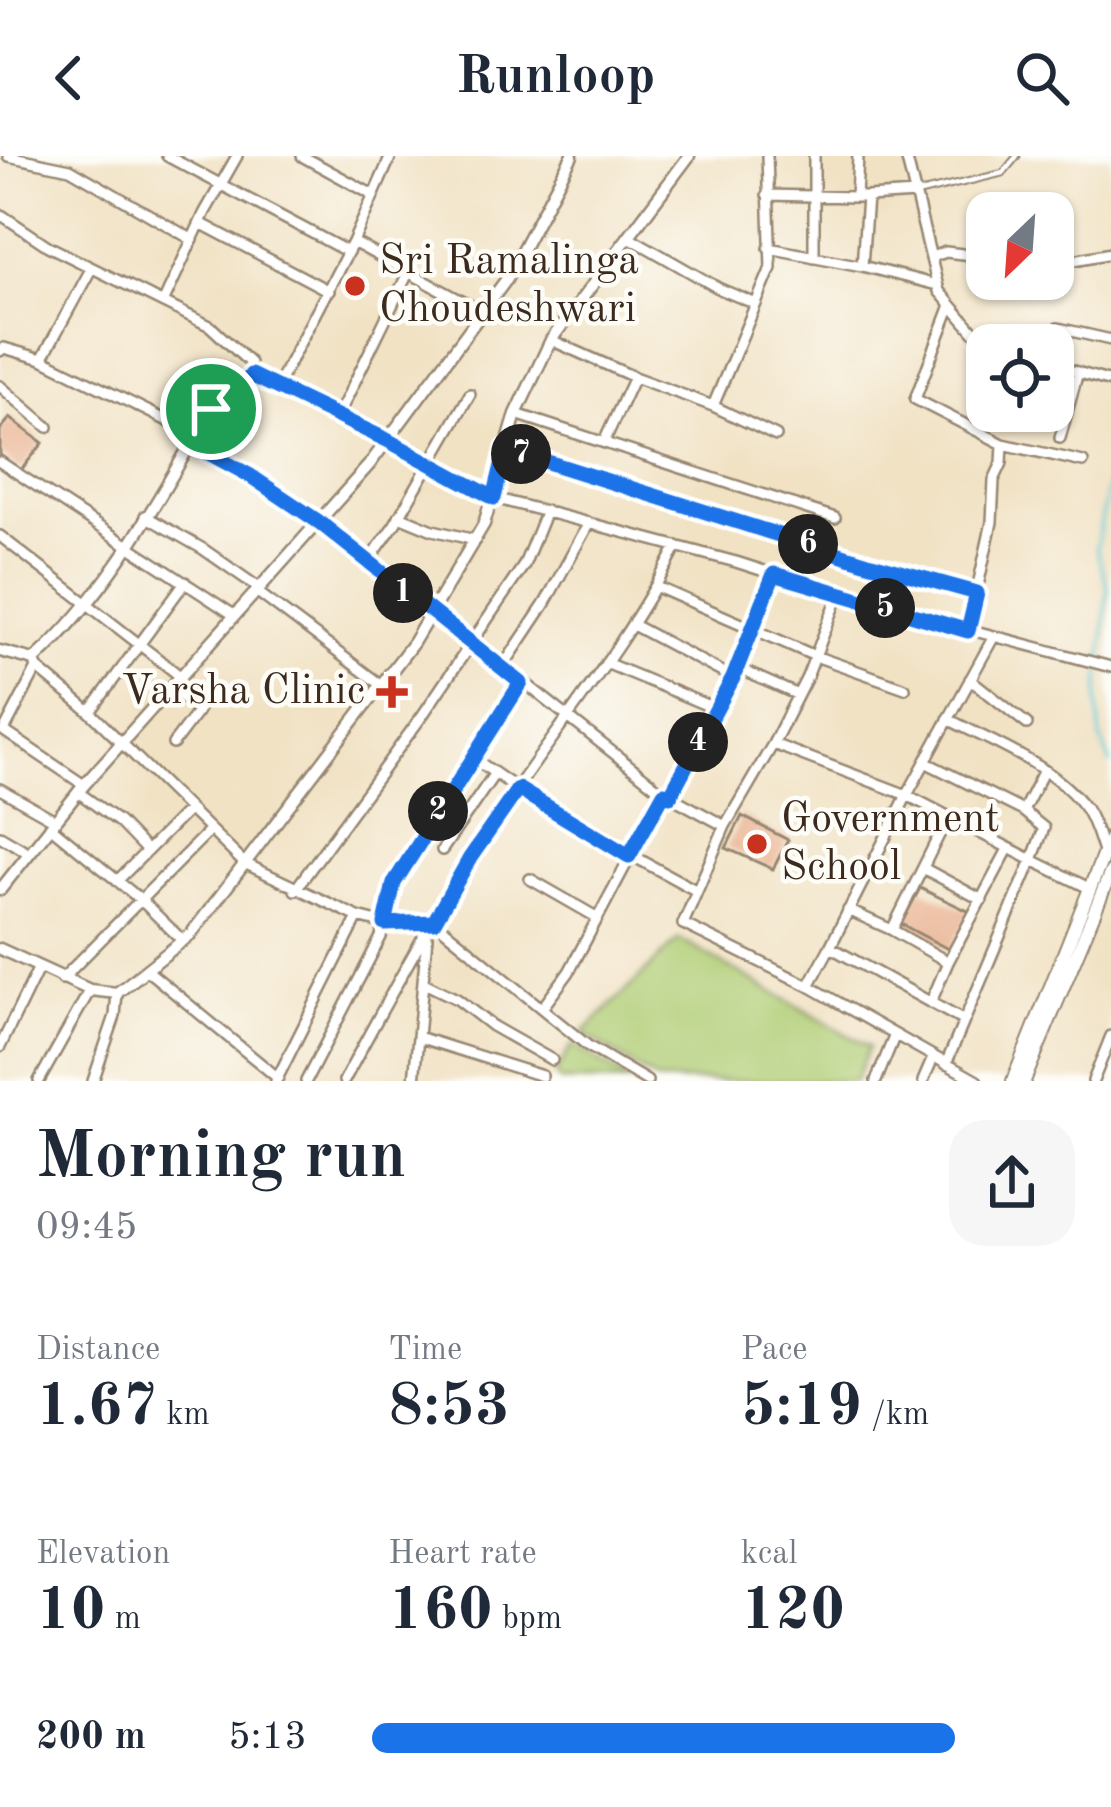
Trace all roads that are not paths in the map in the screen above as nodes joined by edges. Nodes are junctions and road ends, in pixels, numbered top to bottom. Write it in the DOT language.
graph roads {
  1 [pos="8,156"];
  2 [pos="167,156"];
  3 [pos="237,156"];
  4 [pos="302,156"];
  5 [pos="391,156"];
  6 [pos="572,156"];
  7 [pos="689,156"];
  8 [pos="767,156"];
  9 [pos="814,156"];
  10 [pos="858,156"];
  11 [pos="907,156"];
  12 [pos="1017,156"];
  13 [pos="220,185"];
  14 [pos="916,194"];
  15 [pos="767,195"];
  16 [pos="374,196"];
  17 [pos="817,196"];
  18 [pos="861,197"];
  19 [pos="0,214"];
  20 [pos="200,223"];
  21 [pos="629,237"];
  22 [pos="193,240"];
  23 [pos="351,247"];
  24 [pos="769,248"];
  25 [pos="1111,253"];
  26 [pos="966,254"];
  27 [pos="814,256"];
  28 [pos="931,257"];
  29 [pos="1074,260"];
  30 [pos="862,266"];
  31 [pos="91,269"];
  32 [pos="408,273"];
  33 [pos="937,285"];
  34 [pos="329,291"];
  35 [pos="163,303"];
  36 [pos="756,304"];
  37 [pos="951,305"];
  38 [pos="482,312"];
  39 [pos="967,324"];
  40 [pos="1074,332"];
  41 [pos="551,340"];
  42 [pos="1111,340"];
  43 [pos="0,351"];
  44 [pos="43,359"];
  45 [pos="1074,371"];
  46 [pos="1078,372"];
  47 [pos="251,375"];
  48 [pos="634,377"];
  49 [pos="1111,382"];
  50 [pos="0,386"];
  51 [pos="1074,386"];
  52 [pos="275,389"];
  53 [pos="470,394"];
  54 [pos="713,406"];
  55 [pos="516,415"];
  56 [pos="337,418"];
  57 [pos="48,427"];
  58 [pos="1062,432"];
  59 [pos="776,436"];
  60 [pos="1060,438"];
  61 [pos="193,439"];
  62 [pos="387,440"];
  63 [pos="604,442"];
  64 [pos="1004,444"];
  65 [pos="506,449"];
  66 [pos="0,462"];
  67 [pos="429,462"];
  68 [pos="1083,462"];
  69 [pos="494,498"];
  70 [pos="546,512"];
  71 [pos="145,516"];
  72 [pos="400,516"];
  73 [pos="835,518"];
  74 [pos="319,522"];
  75 [pos="589,523"];
  76 [pos="0,536"];
  77 [pos="476,540"];
  78 [pos="129,544"];
  79 [pos="677,546"];
  80 [pos="367,563"];
  81 [pos="774,574"];
  82 [pos="185,582"];
  83 [pos="657,587"];
  84 [pos="258,589"];
  85 [pos="977,593"];
  86 [pos="838,595"];
  87 [pos="88,605"];
  88 [pos="429,614"];
  89 [pos="234,615"];
  90 [pos="633,626"];
  91 [pos="752,630"];
  92 [pos="968,631"];
  93 [pos="993,638"];
  94 [pos="472,641"];
  95 [pos="141,644"];
  96 [pos="0,651"];
  97 [pos="815,656"];
  98 [pos="606,663"];
  99 [pos="36,664"];
  100 [pos="1110,667"];
  101 [pos="502,668"];
  102 [pos="735,673"];
  103 [pos="180,676"];
  104 [pos="970,679"];
  105 [pos="521,683"];
  106 [pos="380,685"];
  107 [pos="171,687"];
  108 [pos="904,688"];
  109 [pos="798,694"];
  110 [pos="716,709"];
  111 [pos="90,712"];
  112 [pos="567,717"];
  113 [pos="948,719"];
  114 [pos="1027,724"];
  115 [pos="1,732"];
  116 [pos="123,743"];
  117 [pos="173,743"];
  118 [pos="773,744"];
  119 [pos="472,758"];
  120 [pos="925,761"];
  121 [pos="1043,772"];
  122 [pos="495,773"];
  123 [pos="0,789"];
  124 [pos="81,789"];
  125 [pos="518,789"];
  126 [pos="667,794"];
  127 [pos="907,796"];
  128 [pos="190,809"];
  129 [pos="1023,811"];
  130 [pos="948,818"];
  131 [pos="53,823"];
  132 [pos="725,826"];
  133 [pos="210,830"];
  134 [pos="0,836"];
  135 [pos="1111,837"];
  136 [pos="150,849"];
  137 [pos="1008,849"];
  138 [pos="442,850"];
  139 [pos="29,853"];
  140 [pos="629,856"];
  141 [pos="1104,856"];
  142 [pos="1032,860"];
  143 [pos="244,863"];
  144 [pos="175,866"];
  145 [pos="923,868"];
  146 [pos="1111,873"];
  147 [pos="530,880"];
  148 [pos="117,881"];
  149 [pos="1,886"];
  150 [pos="296,890"];
  151 [pos="1092,890"];
  152 [pos="697,891"];
  153 [pos="141,900"];
  154 [pos="982,900"];
  155 [pos="848,910"];
  156 [pos="358,917"];
  157 [pos="598,918"];
  158 [pos="434,922"];
  159 [pos="385,924"];
  160 [pos="892,930"];
  161 [pos="427,936"];
  162 [pos="183,941"];
  163 [pos="830,947"];
  164 [pos="0,949"];
  165 [pos="948,962"];
  166 [pos="38,968"];
  167 [pos="148,971"];
  168 [pos="62,979"];
  169 [pos="424,983"];
  170 [pos="809,986"];
  171 [pos="90,990"];
  172 [pos="117,993"];
  173 [pos="931,1003"];
  174 [pos="543,1007"];
  175 [pos="964,1021"];
  176 [pos="418,1036"];
  177 [pos="894,1036"];
  178 [pos="1111,1036"];
  179 [pos="0,1047"];
  180 [pos="933,1058"];
  181 [pos="552,1060"];
  182 [pos="946,1064"];
  183 [pos="542,1076"];
  184 [pos="277,1079"];
  185 [pos="39,1081"];
  186 [pos="93,1081"];
  187 [pos="306,1081"];
  188 [pos="344,1081"];
  189 [pos="414,1081"];
  190 [pos="647,1081"];
  191 [pos="875,1081"];
  192 [pos="923,1081"];
  193 [pos="977,1081"];
  194 [pos="1013,1081"];
  195 [pos="1024,1081"];
  196 [pos="1094,1081"];
  1 -- 22 [label="street"];
  2 -- 13 [label="street"];
  3 -- 13 [label="street"];
  4 -- 16 [label="street"];
  5 -- 16 [label="street"];
  6 -- 38 [label="street"];
  7 -- 21 [label="street"];
  8 -- 15 [label="street"];
  9 -- 17 [label="street"];
  10 -- 18 [label="street"];
  11 -- 14 [label="street"];
  12 -- 14 [label="lane"];
  13 -- 20 [label="street"];
  13 -- 23 [label="street"];
  14 -- 18 [label="street"];
  14 -- 28 [label="street"];
  15 -- 17 [label="street"];
  15 -- 24 [label="street"];
  16 -- 23 [label="street"];
  17 -- 18 [label="street"];
  17 -- 27 [label="street"];
  18 -- 30 [label="street"];
  19 -- 31 [label="street"];
  20 -- 22 [label="street"];
  20 -- 34 [label="street"];
  21 -- 36 [label="street"];
  21 -- 41 [label="street"];
  22 -- 35 [label="street"];
  23 -- 32 [label="street"];
  23 -- 34 [label="street"];
  24 -- 27 [label="street"];
  24 -- 36 [label="street"];
  25 -- 29 [label="street"];
  26 -- 28 [label="street"];
  27 -- 30 [label="street"];
  28 -- 33 [label="street"];
  30 -- 33 [label="street"];
  31 -- 35 [label="street"];
  31 -- 44 [label="street"];
  32 -- 38 [label="street"];
  32 -- 56 [label="street"];
  33 -- 37 [label="street"];
  34 -- 52 [label="street"];
  35 -- 47 [label="street"];
  36 -- 54 [label="street"];
  37 -- 39 [label="street"];
  37 -- 64 [label="street"];
  38 -- 62 [label="street"];
  40 -- 42 [label="street"];
  41 -- 48 [label="street"];
  41 -- 55 [label="street"];
  43 -- 44 [label="street"];
  44 -- 61 [label="street"];
  45 -- 46 [label="street"];
  46 -- 49 [label="street"];
  46 -- 51 [label="street"];
  47 -- 52 [label="street"];
  47 -- 61 [label="street"];
  48 -- 54 [label="street"];
  48 -- 63 [label="street"];
  50 -- 57 [label="street"];
  52 -- 56 [label="street"];
  53 -- 67 [label="street"];
  54 -- 59 [label="street"];
  55 -- 63 [label="street"];
  55 -- 65 [label="street"];
  56 -- 62 [label="street"];
  58 -- 60 [label="street"];
  61 -- 71 [label="street"];
  61 -- 74 [label="street"];
  62 -- 67 [label="street"];
  62 -- 74 [label="street"];
  63 -- 73 [label="street"];
  64 -- 68 [label="street"];
  64 -- 85 [label="street"];
  65 -- 69 [label="street"];
  65 -- 85 [label="street"];
  66 -- 78 [label="street"];
  67 -- 69 [label="street"];
  67 -- 72 [label="street"];
  69 -- 70 [label="street"];
  69 -- 77 [label="street"];
  70 -- 75 [label="street"];
  70 -- 94 [label="street"];
  71 -- 78 [label="street"];
  71 -- 84 [label="street"];
  72 -- 77 [label="street"];
  72 -- 80 [label="street"];
  74 -- 80 [label="street"];
  74 -- 84 [label="street"];
  75 -- 79 [label="street"];
  75 -- 101 [label="street"];
  76 -- 87 [label="street"];
  77 -- 88 [label="street"];
  78 -- 82 [label="street"];
  78 -- 87 [label="street"];
  79 -- 81 [label="street"];
  79 -- 83 [label="street"];
  80 -- 88 [label="street"];
  81 -- 86 [label="street"];
  81 -- 91 [label="street"];
  82 -- 89 [label="street"];
  82 -- 95 [label="street"];
  83 -- 90 [label="street"];
  83 -- 91 [label="street"];
  84 -- 89 [label="street"];
  84 -- 106 [label="street"];
  85 -- 92 [label="street"];
  86 -- 92 [label="street"];
  86 -- 97 [label="street"];
  87 -- 95 [label="street"];
  87 -- 99 [label="street"];
  88 -- 94 [label="street"];
  88 -- 106 [label="street"];
  89 -- 103 [label="street"];
  90 -- 98 [label="street"];
  90 -- 102 [label="street"];
  91 -- 97 [label="street"];
  91 -- 102 [label="street"];
  92 -- 93 [label="street"];
  93 -- 100 [label="street"];
  93 -- 104 [label="street"];
  94 -- 101 [label="street"];
  94 -- 150 [label="street"];
  95 -- 103 [label="street"];
  95 -- 111 [label="street"];
  96 -- 99 [label="street"];
  97 -- 108 [label="street"];
  97 -- 109 [label="street"];
  98 -- 110 [label="street"];
  98 -- 112 [label="street"];
  99 -- 111 [label="street"];
  99 -- 115 [label="street"];
  101 -- 105 [label="street"];
  102 -- 109 [label="street"];
  102 -- 110 [label="street"];
  103 -- 107 [label="street"];
  104 -- 113 [label="street"];
  104 -- 114 [label="street"];
  105 -- 112 [label="street"];
  105 -- 119 [label="street"];
  106 -- 143 [label="street"];
  107 -- 116 [label="street"];
  107 -- 117 [label="street"];
  109 -- 118 [label="street"];
  110 -- 126 [label="street"];
  111 -- 116 [label="street"];
  112 -- 125 [label="street"];
  112 -- 126 [label="street"];
  113 -- 120 [label="street"];
  113 -- 121 [label="street"];
  115 -- 124 [label="street"];
  116 -- 124 [label="street"];
  116 -- 128 [label="street"];
  118 -- 127 [label="street"];
  118 -- 132 [label="street"];
  119 -- 122 [label="street"];
  119 -- 159 [label="street"];
  120 -- 127 [label="street"];
  120 -- 129 [label="street"];
  121 -- 129 [label="street"];
  121 -- 141 [label="street"];
  122 -- 125 [label="street"];
  122 -- 138 [label="street"];
  123 -- 131 [label="street"];
  124 -- 131 [label="street"];
  124 -- 136 [label="street"];
  125 -- 140 [label="street"];
  125 -- 158 [label="street"];
  126 -- 132 [label="street"];
  126 -- 140 [label="street"];
  127 -- 130 [label="street"];
  127 -- 155 [label="street"];
  128 -- 133 [label="street"];
  128 -- 136 [label="street"];
  129 -- 142 [label="street"];
  130 -- 137 [label="street"];
  130 -- 145 [label="street"];
  131 -- 139 [label="street"];
  131 -- 148 [label="street"];
  132 -- 152 [label="street"];
  133 -- 143 [label="street"];
  133 -- 144 [label="street"];
  134 -- 139 [label="street"];
  135 -- 141 [label="main road"];
  136 -- 144 [label="street"];
  136 -- 148 [label="street"];
  137 -- 142 [label="street"];
  137 -- 154 [label="street"];
  139 -- 149 [label="street"];
  140 -- 152 [label="street"];
  140 -- 157 [label="street"];
  141 -- 146 [label="street"];
  141 -- 151 [label="main road"];
  142 -- 151 [label="street"];
  142 -- 175 [label="street"];
  143 -- 150 [label="street"];
  143 -- 162 [label="street"];
  144 -- 153 [label="street"];
  145 -- 154 [label="street"];
  145 -- 160 [label="street"];
  146 -- 195 [label="main road"];
  147 -- 157 [label="street"];
  148 -- 153 [label="street"];
  150 -- 156 [label="street"];
  151 -- 194 [label="main road"];
  152 -- 170 [label="street"];
  153 -- 162 [label="street"];
  153 -- 168 [label="street"];
  154 -- 165 [label="street"];
  155 -- 160 [label="street"];
  155 -- 163 [label="street"];
  156 -- 159 [label="street"];
  156 -- 184 [label="street"];
  157 -- 174 [label="street"];
  158 -- 159 [label="street"];
  158 -- 161 [label="street"];
  158 -- 174 [label="street"];
  159 -- 187 [label="street"];
  160 -- 165 [label="street"];
  161 -- 169 [label="street"];
  161 -- 188 [label="street"];
  162 -- 167 [label="street"];
  163 -- 170 [label="street"];
  163 -- 173 [label="street"];
  164 -- 166 [label="street"];
  165 -- 173 [label="street"];
  166 -- 168 [label="street"];
  166 -- 179 [label="street"];
  167 -- 172 [label="street"];
  167 -- 184 [label="street"];
  168 -- 171 [label="street"];
  169 -- 176 [label="street"];
  169 -- 181 [label="street"];
  170 -- 177 [label="street"];
  171 -- 172 [label="street"];
  171 -- 185 [label="street"];
  172 -- 186 [label="street"];
  173 -- 175 [label="street"];
  174 -- 190 [label="street"];
  175 -- 182 [label="street"];
  176 -- 183 [label="street"];
  176 -- 189 [label="street"];
  177 -- 180 [label="street"];
  177 -- 191 [label="street"];
  178 -- 196 [label="street"];
  180 -- 182 [label="street"];
  180 -- 192 [label="street"];
  182 -- 193 [label="street"];
}
